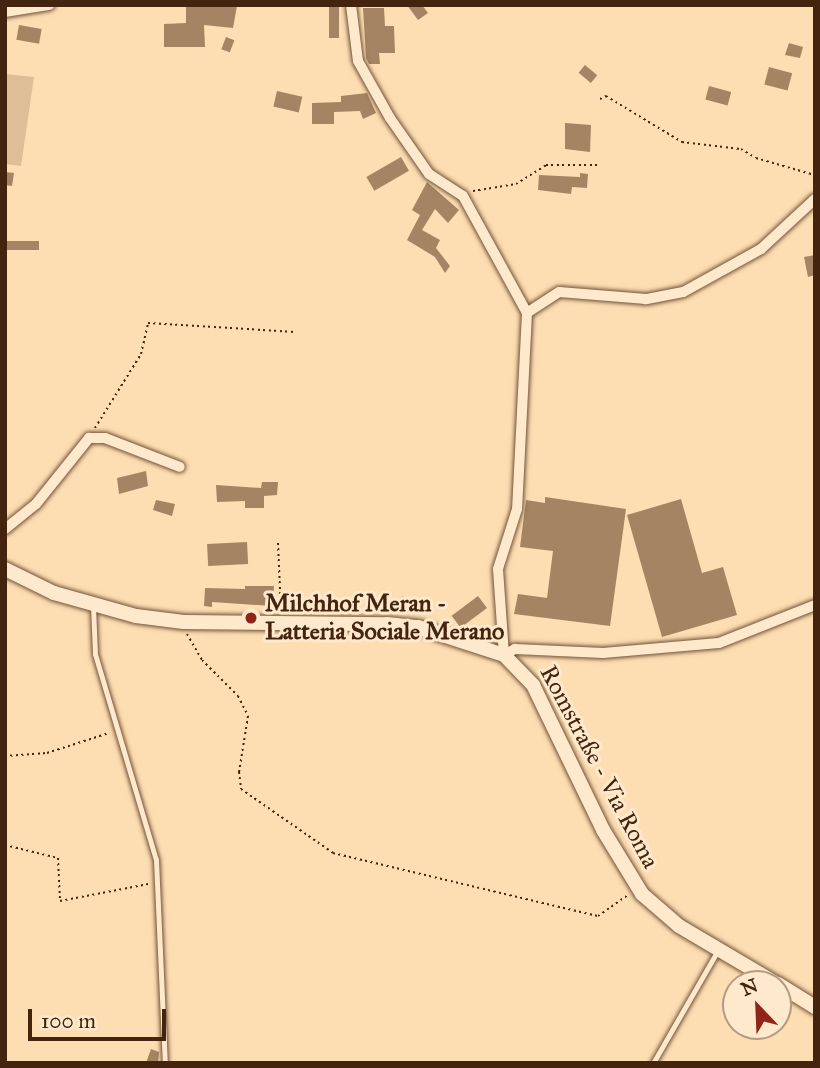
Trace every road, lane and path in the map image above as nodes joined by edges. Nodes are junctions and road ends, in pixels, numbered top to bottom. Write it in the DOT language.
graph roads {
  1 [pos="50,5"];
  2 [pos="351,5"];
  3 [pos="5,12"];
  4 [pos="600,99"];
  5 [pos="598,165"];
  6 [pos="815,175"];
  7 [pos="463,196"];
  8 [pos="815,199"];
  9 [pos="527,313"];
  10 [pos="295,332"];
  11 [pos="89,438"];
  12 [pos="180,467"];
  13 [pos="5,529"];
  14 [pos="278,543"];
  15 [pos="5,569"];
  16 [pos="815,605"];
  17 [pos="93,606"];
  18 [pos="281,623"];
  19 [pos="192,632"];
  20 [pos="504,655"];
  21 [pos="117,730"];
  22 [pos="5,756"];
  23 [pos="5,845"];
  24 [pos="158,882"];
  25 [pos="635,901"];
  26 [pos="719,949"];
  27 [pos="754,970"];
  28 [pos="792,993"];
  29 [pos="815,1007"];
  30 [pos="165,1063"];
  31 [pos="653,1063"];
  1 -- 3 [label="street"];
  2 -- 7 [label="street"];
  4 -- 6 [label="path"];
  5 -- 7 [label="path"];
  7 -- 9 [label="street"];
  8 -- 9 [label="street"];
  9 -- 20 [label="street"];
  10 -- 11 [label="path"];
  11 -- 12 [label="street"];
  11 -- 13 [label="street"];
  14 -- 18 [label="path"];
  15 -- 17 [label="street, Romstraße - Via Roma"];
  16 -- 20 [label="street"];
  17 -- 18 [label="street, Romstraße - Via Roma"];
  17 -- 21 [label="lane"];
  18 -- 20 [label="street, Romstraße - Via Roma"];
  19 -- 25 [label="path"];
  20 -- 26 [label="street, Romstraße - Via Roma"];
  21 -- 22 [label="path"];
  21 -- 24 [label="lane"];
  23 -- 24 [label="path"];
  24 -- 30 [label="lane"];
  26 -- 27 [label="street, Romstraße - Via Roma"];
  26 -- 31 [label="lane"];
  28 -- 29 [label="street, Romstraße - Via Roma"];
}
